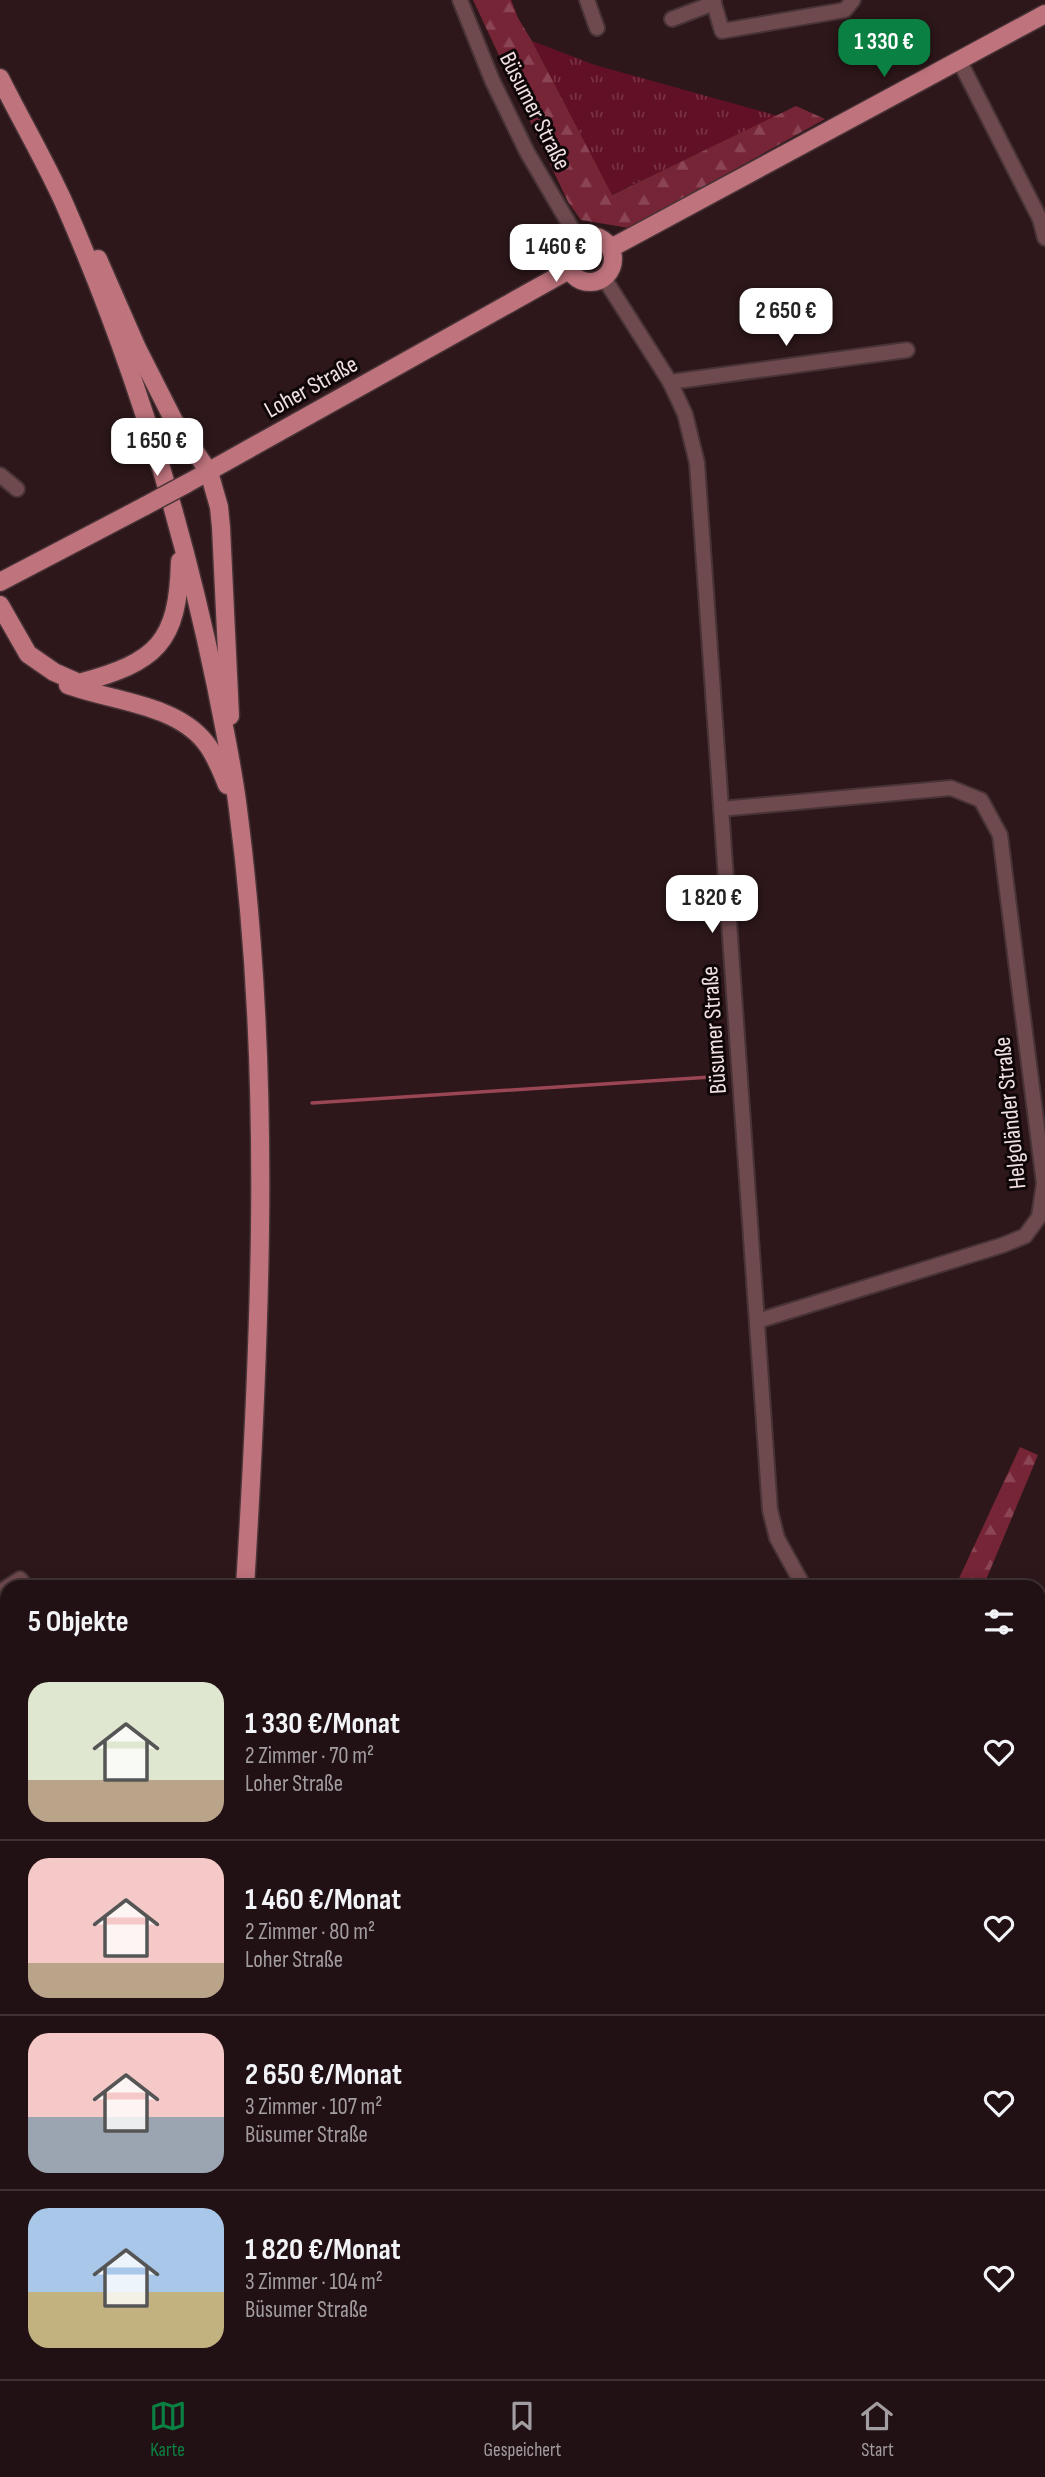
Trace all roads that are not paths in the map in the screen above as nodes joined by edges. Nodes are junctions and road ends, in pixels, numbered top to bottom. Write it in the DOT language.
graph roads {
  1 [pos="460,0"];
  2 [pos="587,0"];
  3 [pos="853,0"];
  4 [pos="714,2"];
  5 [pos="1045,14"];
  6 [pos="672,19"];
  7 [pos="597,28"];
  8 [pos="959,60"];
  9 [pos="0,78"];
  10 [pos="63,201"];
  11 [pos="1045,238"];
  12 [pos="578,239"];
  13 [pos="611,248"];
  14 [pos="569,270"];
  15 [pos="604,278"];
  16 [pos="907,350"];
  17 [pos="670,382"];
  18 [pos="209,472"];
  19 [pos="0,475"];
  20 [pos="17,489"];
  21 [pos="181,537"];
  22 [pos="0,582"];
  23 [pos="0,605"];
  24 [pos="0,634"];
  25 [pos="234,782"];
  26 [pos="238,808"];
  27 [pos="721,809"];
  28 [pos="757,1321"];
  29 [pos="245,1580"];
  30 [pos="800,1580"];
  1 -- 12 [label="street, Büsumer Straße"];
  2 -- 7 [label="street"];
  3 -- 4 [label="street"];
  4 -- 6 [label="street"];
  5 -- 8 [label="main road"];
  8 -- 11 [label="street"];
  8 -- 13 [label="main road"];
  9 -- 10 [label="main road"];
  10 -- 18 [label="main road"];
  10 -- 21 [label="main road"];
  12 -- 13 [label="main road"];
  12 -- 14 [label="main road"];
  13 -- 15 [label="main road"];
  14 -- 15 [label="main road"];
  14 -- 18 [label="main road, Loher Straße"];
  15 -- 17 [label="street, Büsumer Straße"];
  16 -- 17 [label="street"];
  17 -- 27 [label="street, Büsumer Straße"];
  18 -- 22 [label="main road, Loher Straße, bridge"];
  18 -- 25 [label="main road"];
  19 -- 20 [label="street"];
  21 -- 23 [label="main road"];
  21 -- 25 [label="main road"];
  24 -- 26 [label="main road"];
  25 -- 26 [label="main road"];
  26 -- 29 [label="main road"];
  27 -- 28 [label="street, Büsumer Straße"];
  27 -- 28 [label="street, Helgoländer Straße"];
  28 -- 30 [label="street, Büsumer Straße"];
}
